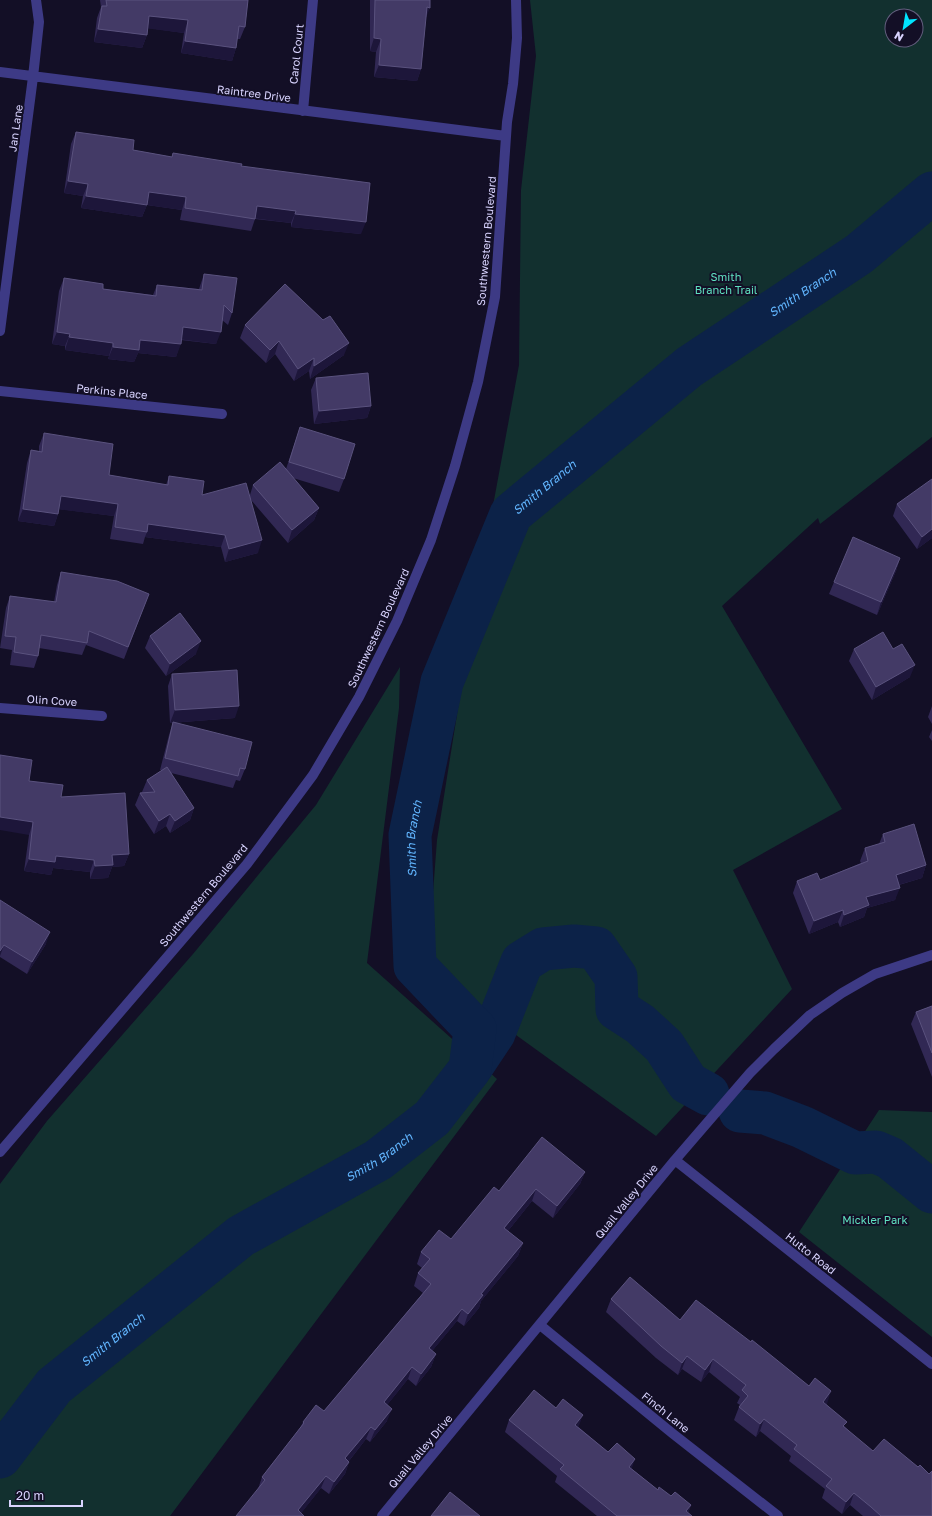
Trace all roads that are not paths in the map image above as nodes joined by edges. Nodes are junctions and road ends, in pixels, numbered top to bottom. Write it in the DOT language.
graph roads {
  1 [pos="36,0"];
  2 [pos="313,0"];
  3 [pos="516,0"];
  4 [pos="0,72"];
  5 [pos="34,77"];
  6 [pos="303,111"];
  7 [pos="506,136"];
  8 [pos="0,331"];
  9 [pos="0,391"];
  10 [pos="222,414"];
  11 [pos="0,708"];
  12 [pos="102,716"];
  13 [pos="932,955"];
  14 [pos="0,1152"];
  15 [pos="675,1160"];
  16 [pos="540,1325"];
  17 [pos="932,1364"];
  18 [pos="382,1516"];
  19 [pos="778,1516"];
  1 -- 5 [label="street, Jan Lane"];
  2 -- 6 [label="street, Carol Court"];
  3 -- 7 [label="street, Southwestern Boulevard"];
  4 -- 5 [label="street, Raintree Drive"];
  5 -- 6 [label="street, Raintree Drive"];
  5 -- 8 [label="street, Jan Lane"];
  6 -- 7 [label="street, Raintree Drive"];
  7 -- 14 [label="street, Southwestern Boulevard"];
  9 -- 10 [label="street, Perkins Place"];
  11 -- 12 [label="street, Olin Cove"];
  13 -- 15 [label="street, Quail Valley Drive"];
  15 -- 16 [label="street, Quail Valley Drive"];
  15 -- 17 [label="street, Hutto Road"];
  16 -- 18 [label="street, Quail Valley Drive"];
  16 -- 19 [label="street, Finch Lane"];
}
